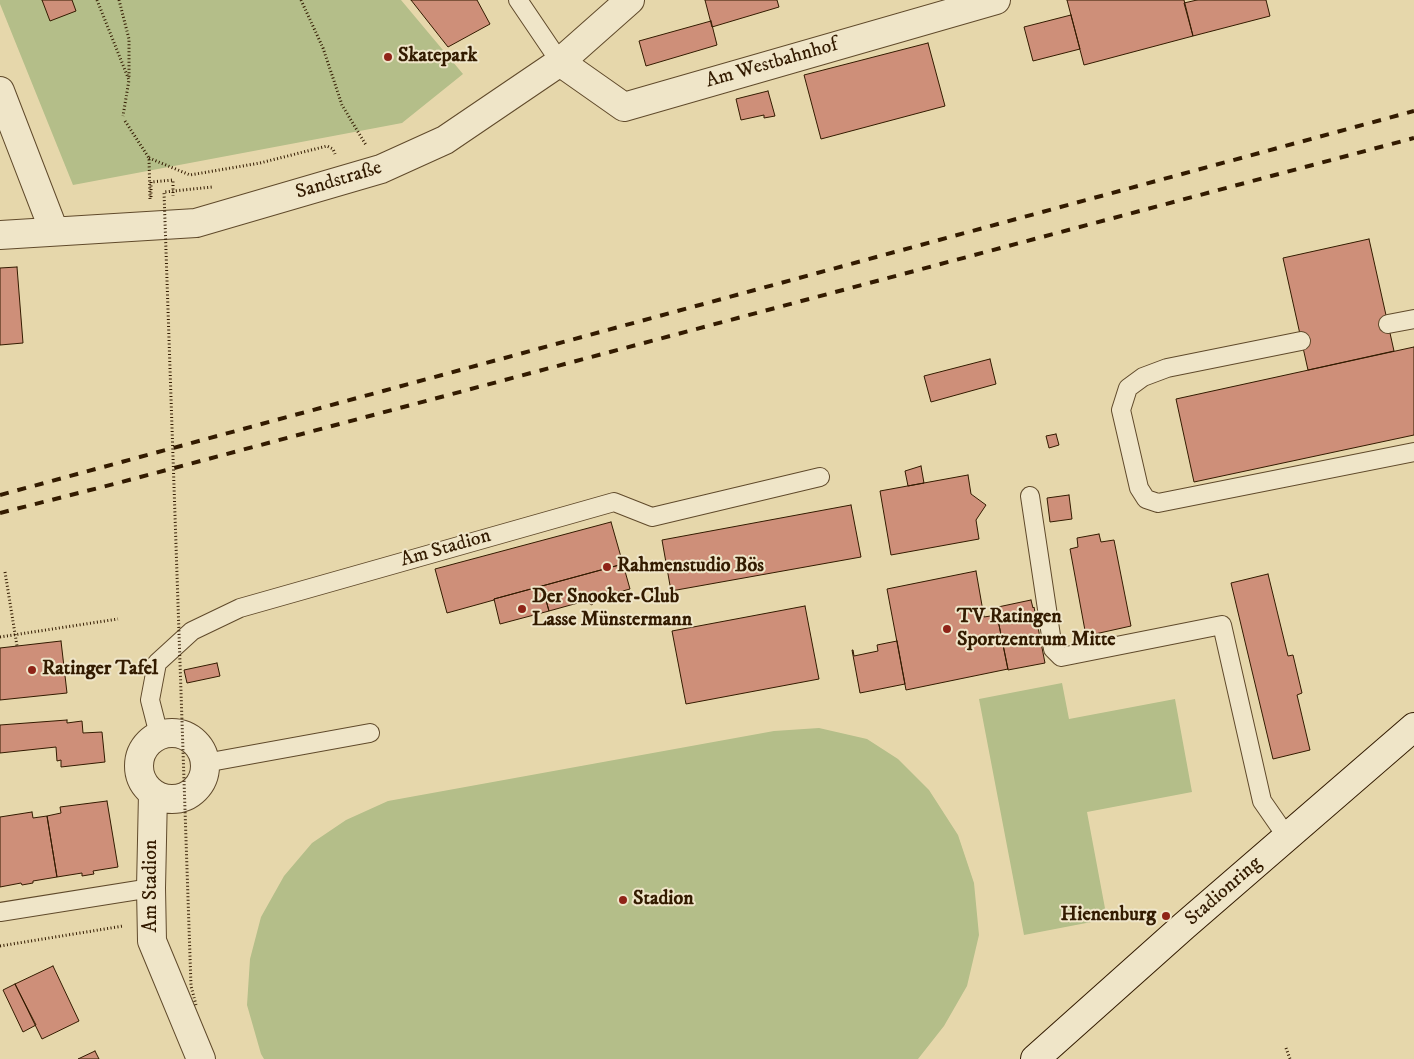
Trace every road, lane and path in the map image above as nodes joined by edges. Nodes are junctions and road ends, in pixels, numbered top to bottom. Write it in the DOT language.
graph roads {
  1 [pos="97,0"];
  2 [pos="119,0"];
  3 [pos="301,0"];
  4 [pos="518,0"];
  5 [pos="630,0"];
  6 [pos="996,0"];
  7 [pos="560,62"];
  8 [pos="129,80"];
  9 [pos="0,91"];
  10 [pos="124,116"];
  11 [pos="125,121"];
  12 [pos="148,158"];
  13 [pos="332,160"];
  14 [pos="381,170"];
  15 [pos="150,181"];
  16 [pos="221,186"];
  17 [pos="151,202"];
  18 [pos="158,202"];
  19 [pos="164,202"];
  20 [pos="174,203"];
  21 [pos="54,231"];
  22 [pos="0,235"];
  23 [pos="1414,319"];
  24 [pos="1388,324"];
  25 [pos="1301,341"];
  26 [pos="1414,452"];
  27 [pos="820,477"];
  28 [pos="1030,496"];
  29 [pos="5,572"];
  30 [pos="118,619"];
  31 [pos="16,635"];
  32 [pos="0,637"];
  33 [pos="17,646"];
  34 [pos="1414,727"];
  35 [pos="370,733"];
  36 [pos="159,735"];
  37 [pos="205,762"];
  38 [pos="153,793"];
  39 [pos="1286,838"];
  40 [pos="151,888"];
  41 [pos="0,912"];
  42 [pos="152,926"];
  43 [pos="0,946"];
  44 [pos="196,1004"];
  45 [pos="1286,1048"];
  46 [pos="202,1059"];
  47 [pos="1035,1059"];
  48 [pos="1290,1059"];
  1 -- 8 [label="path"];
  2 -- 8 [label="path"];
  3 -- 14 [label="path"];
  4 -- 7 [label="lane"];
  5 -- 7 [label="street, Sandstraße"];
  6 -- 7 [label="street, Am Westbahnhof"];
  7 -- 14 [label="street, Sandstraße"];
  8 -- 10 [label="path"];
  9 -- 21 [label="street"];
  11 -- 12 [label="path"];
  12 -- 13 [label="path"];
  12 -- 15 [label="path"];
  14 -- 21 [label="street, Sandstraße"];
  16 -- 19 [label="path, bridge"];
  17 -- 20 [label="path"];
  18 -- 19 [label="path"];
  19 -- 44 [label="path, bridge"];
  21 -- 22 [label="street, Sandstraße"];
  23 -- 24 [label="lane"];
  25 -- 26 [label="lane"];
  27 -- 36 [label="lane, Am Stadion"];
  28 -- 39 [label="lane"];
  29 -- 31 [label="path"];
  30 -- 31 [label="path"];
  31 -- 32 [label="path"];
  31 -- 33 [label="path"];
  34 -- 39 [label="street, Stadionring"];
  35 -- 37 [label="lane"];
  36 -- 37 [label="street"];
  36 -- 38 [label="street"];
  37 -- 38 [label="street"];
  38 -- 40 [label="street, Am Stadion"];
  39 -- 47 [label="street, Stadionring"];
  40 -- 41 [label="lane"];
  40 -- 42 [label="street, Am Stadion"];
  42 -- 43 [label="path"];
  42 -- 46 [label="street, Am Stadion"];
  45 -- 48 [label="path"];
}
